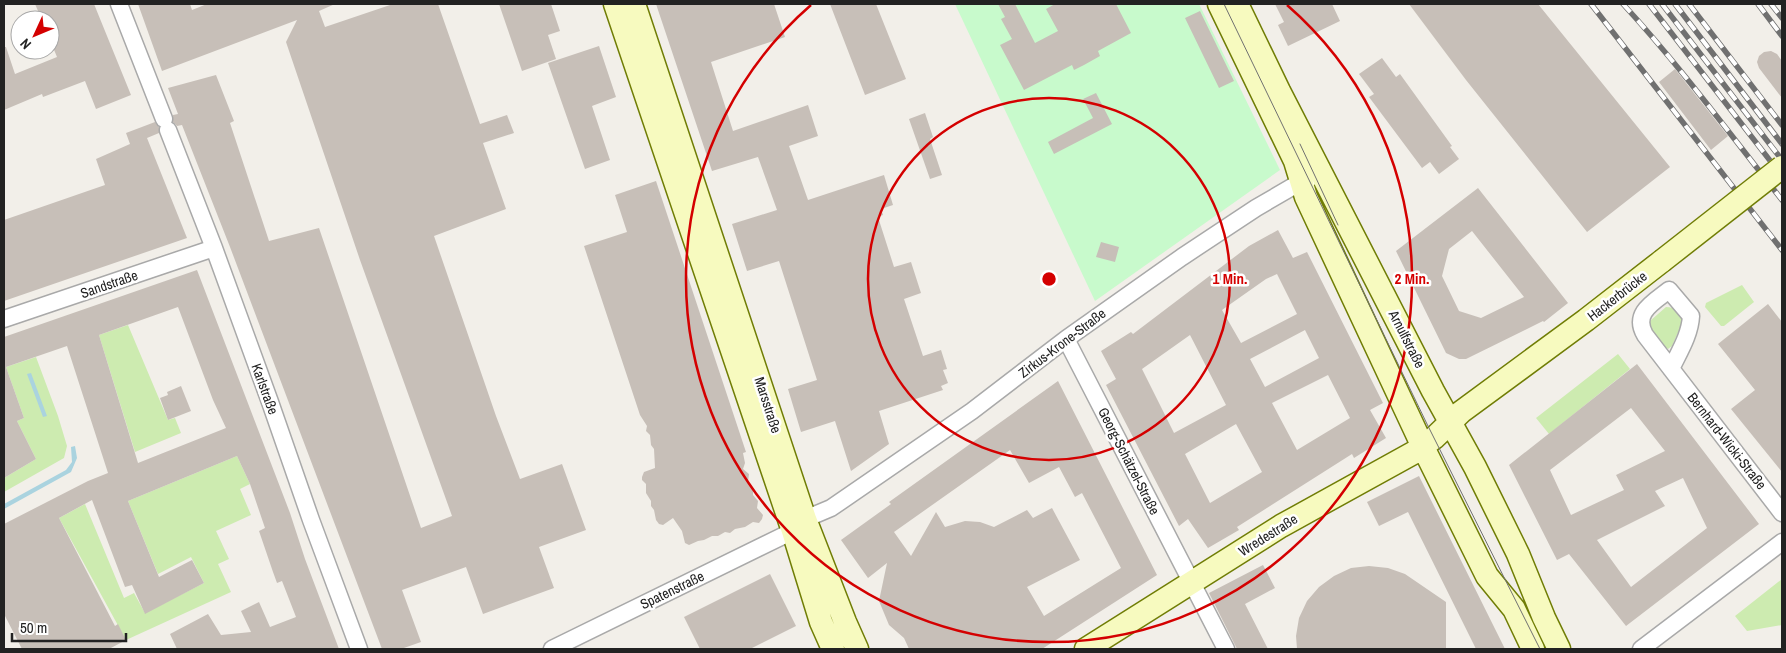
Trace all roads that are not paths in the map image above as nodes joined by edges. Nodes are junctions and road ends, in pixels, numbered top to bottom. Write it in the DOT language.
graph roads {
  1 [pos="119,4"];
  2 [pos="615,4"];
  3 [pos="634,4"];
  4 [pos="1219,4"];
  5 [pos="1236,4"];
  6 [pos="677,161"];
  7 [pos="1782,167"];
  8 [pos="1322,172"];
  9 [pos="1302,182"];
  10 [pos="214,248"];
  11 [pos="4,319"];
  12 [pos="1066,338"];
  13 [pos="1671,369"];
  14 [pos="1450,422"];
  15 [pos="1422,447"];
  16 [pos="1782,513"];
  17 [pos="799,525"];
  18 [pos="1782,542"];
  19 [pos="1192,583"];
  20 [pos="359,649"];
  21 [pos="552,649"];
  22 [pos="833,649"];
  23 [pos="857,649"];
  24 [pos="1086,649"];
  25 [pos="1226,649"];
  26 [pos="1533,649"];
  27 [pos="1559,649"];
  28 [pos="1641,649"];
  1 -- 10 [label="street, Karlstraße"];
  2 -- 6 [label="street, Marsstraße"];
  3 -- 6 [label="street, Marsstraße"];
  4 -- 9 [label="street"];
  5 -- 8 [label="street, Arnulfstraße"];
  6 -- 17 [label="street, Marsstraße"];
  7 -- 14 [label="street, Hackerbrücke, bridge"];
  8 -- 9 [label="street, Zirkus-Krone-Straße"];
  8 -- 14 [label="street, Arnulfstraße"];
  9 -- 12 [label="street, Zirkus-Krone-Straße"];
  9 -- 15 [label="street"];
  10 -- 11 [label="street, Sandstraße"];
  10 -- 20 [label="street, Karlstraße"];
  12 -- 17 [label="street, Zirkus-Krone-Straße"];
  12 -- 19 [label="street, Georg-Schätzel-Straße"];
  13 -- 16 [label="street, Bernhard-Wicki-Straße"];
  14 -- 15 [label="street, Wredestraße"];
  14 -- 27 [label="street, Arnulfstraße"];
  15 -- 19 [label="street, Wredestraße"];
  15 -- 26 [label="street"];
  17 -- 21 [label="street, Spatenstraße"];
  17 -- 22 [label="street, Marsstraße"];
  17 -- 23 [label="street, Marsstraße"];
  18 -- 28 [label="street"];
  19 -- 24 [label="street, Wredestraße"];
  19 -- 25 [label="street, Georg-Schätzel-Straße"];
}
